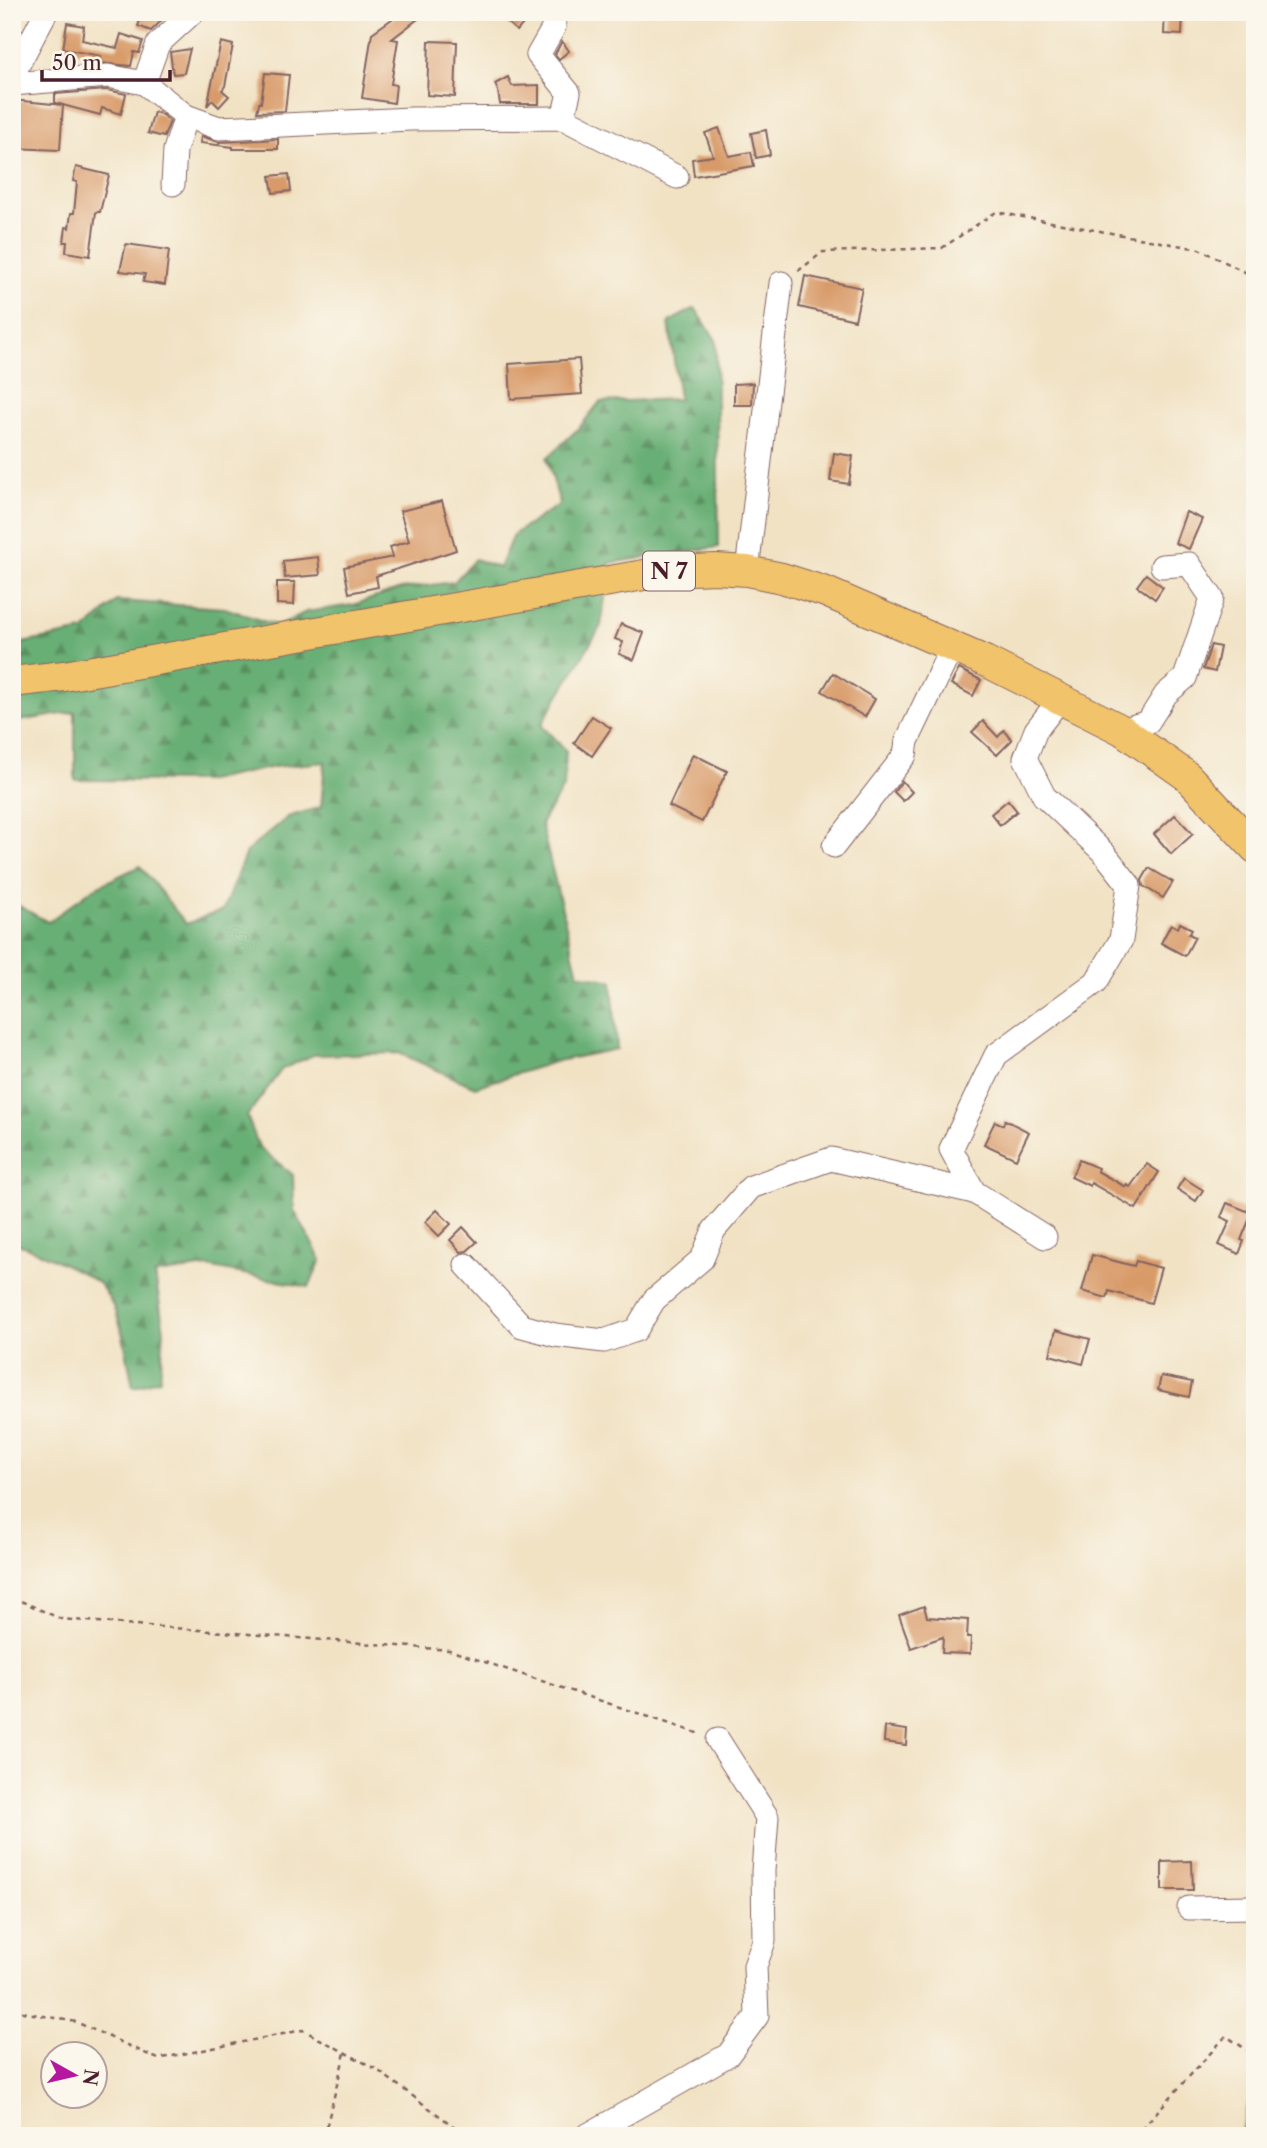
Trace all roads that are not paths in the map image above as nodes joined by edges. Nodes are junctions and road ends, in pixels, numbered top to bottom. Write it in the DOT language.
graph roads {
  1 [pos="47,12"];
  2 [pos="193,12"];
  3 [pos="553,12"];
  4 [pos="12,83"];
  5 [pos="144,83"];
  6 [pos="186,116"];
  7 [pos="563,118"];
  8 [pos="677,177"];
  9 [pos="173,184"];
  10 [pos="781,283"];
  11 [pos="1162,566"];
  12 [pos="747,571"];
  13 [pos="952,647"];
  14 [pos="12,682"];
  15 [pos="1061,698"];
  16 [pos="1122,730"];
  17 [pos="834,846"];
  18 [pos="1255,848"];
  19 [pos="974,1192"];
  20 [pos="1045,1237"];
  21 [pos="466,1265"];
  22 [pos="718,1740"];
  23 [pos="1255,1907"];
  24 [pos="1189,1908"];
  25 [pos="586,2136"];
  1 -- 4 [label="street"];
  2 -- 5 [label="street"];
  3 -- 7 [label="street"];
  4 -- 5 [label="street"];
  5 -- 6 [label="street"];
  6 -- 7 [label="street"];
  6 -- 9 [label="street"];
  7 -- 8 [label="street"];
  10 -- 12 [label="street"];
  11 -- 16 [label="street"];
  12 -- 13 [label="main road, N 7"];
  12 -- 14 [label="main road, N 7"];
  13 -- 15 [label="main road, N 7"];
  13 -- 17 [label="street"];
  15 -- 16 [label="main road, N 7"];
  15 -- 19 [label="street"];
  16 -- 18 [label="main road, N 7"];
  19 -- 20 [label="street"];
  19 -- 21 [label="street"];
  22 -- 25 [label="street"];
  23 -- 24 [label="street"];
}
